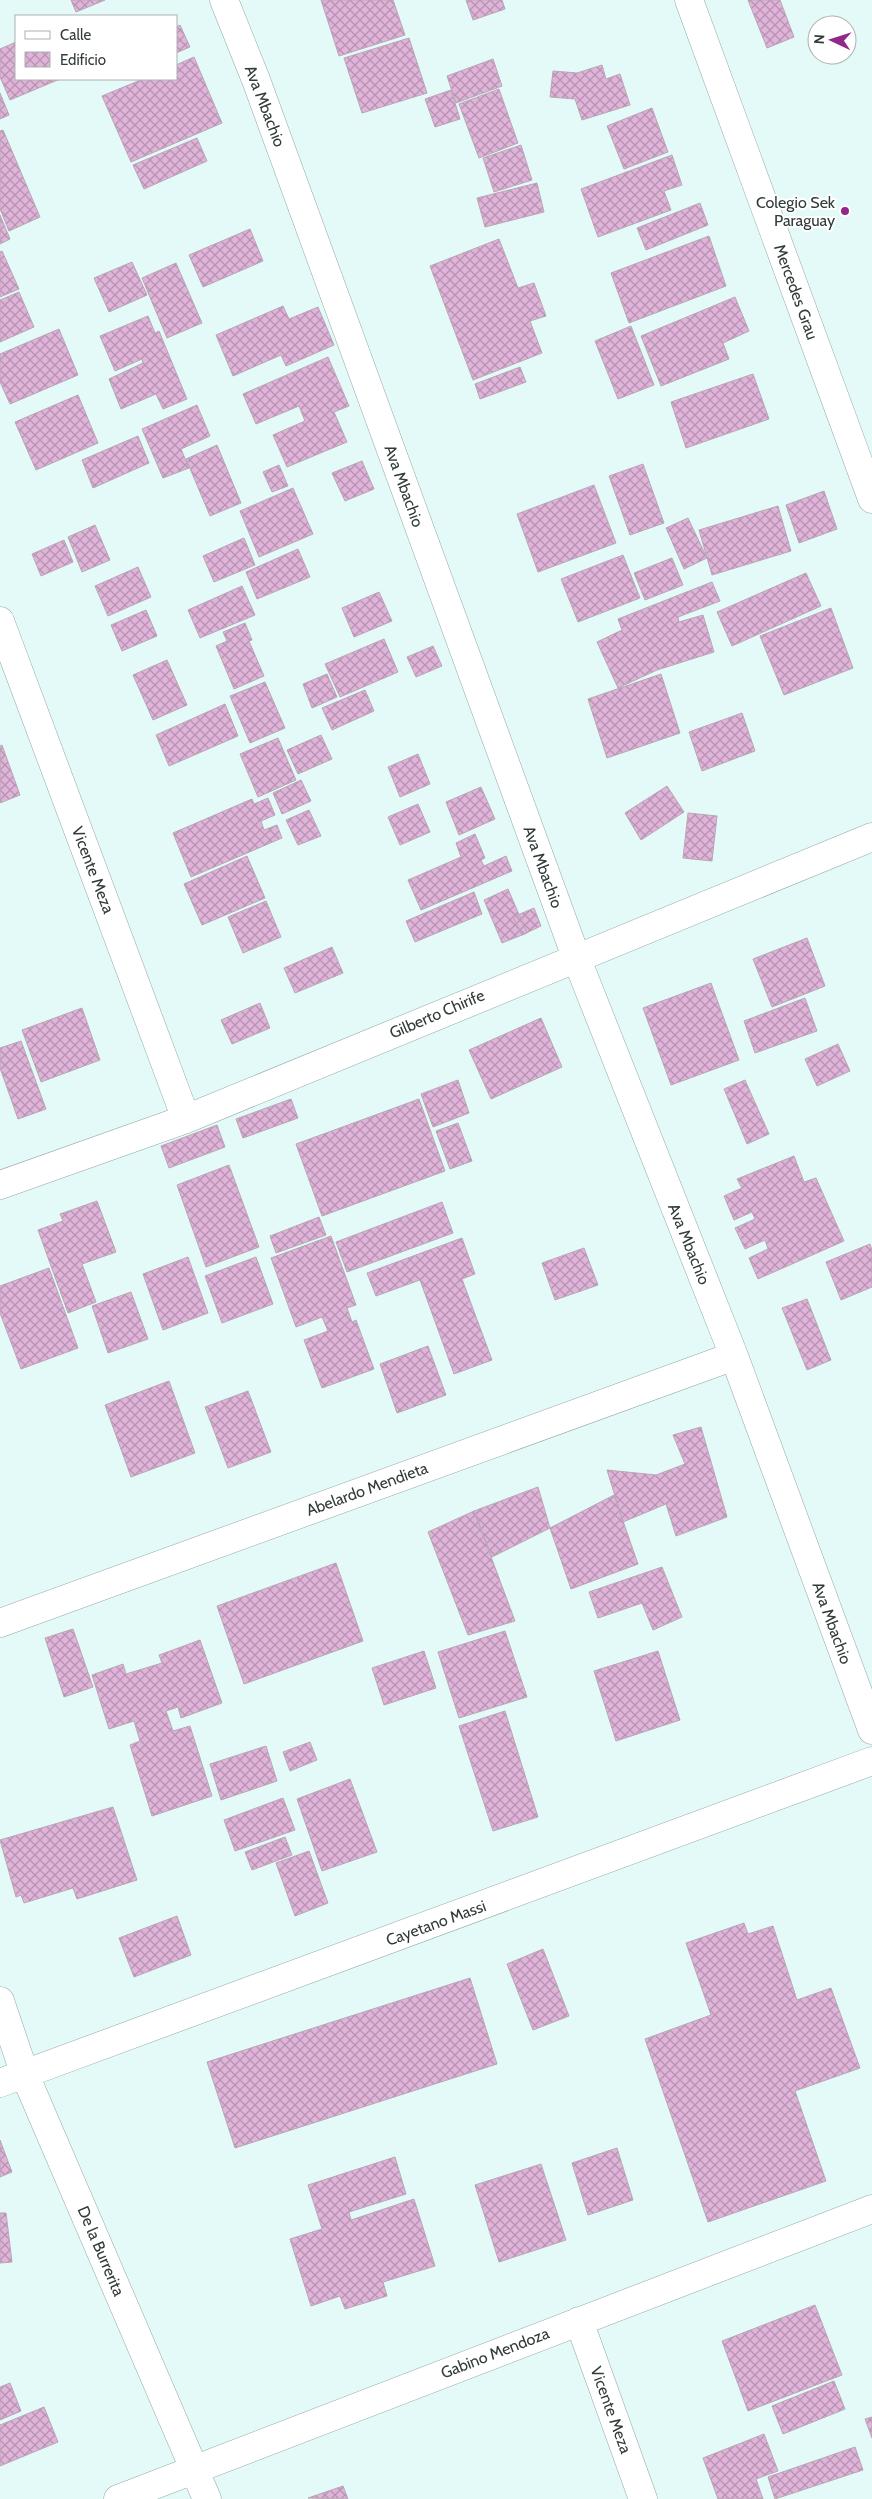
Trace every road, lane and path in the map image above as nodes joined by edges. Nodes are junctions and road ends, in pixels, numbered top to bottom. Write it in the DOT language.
graph roads {
  1 [pos="224,0"];
  2 [pos="689,0"];
  3 [pos="872,499"];
  4 [pos="0,621"];
  5 [pos="872,837"];
  6 [pos="576,957"];
  7 [pos="186,1118"];
  8 [pos="0,1185"];
  9 [pos="734,1356"];
  10 [pos="0,1623"];
  11 [pos="872,1730"];
  12 [pos="872,1761"];
  13 [pos="0,2001"];
  14 [pos="26,2075"];
  15 [pos="0,2083"];
  16 [pos="872,2208"];
  17 [pos="579,2320"];
  18 [pos="196,2470"];
  19 [pos="118,2499"];
  20 [pos="207,2499"];
  21 [pos="643,2499"];
  1 -- 6 [label="street, Ava Mbachio"];
  2 -- 3 [label="street, Mercedes Grau"];
  4 -- 7 [label="street, Vicente Meza"];
  5 -- 6 [label="street, Gilberto Chirife"];
  6 -- 7 [label="street, Gilberto Chirife"];
  6 -- 9 [label="street, Ava Mbachio"];
  7 -- 8 [label="street, Gilberto Chirife"];
  9 -- 10 [label="street, Abelardo Mendieta"];
  9 -- 11 [label="street, Ava Mbachio"];
  12 -- 14 [label="street, Cayetano Massi"];
  13 -- 14 [label="street, De la Burrerita"];
  14 -- 15 [label="street, Cayetano Massi"];
  14 -- 18 [label="street, De la Burrerita"];
  16 -- 17 [label="street, Gabino Mendoza"];
  17 -- 18 [label="street, Gabino Mendoza"];
  17 -- 21 [label="street, Vicente Meza"];
  18 -- 19 [label="street, Gabino Mendoza"];
  18 -- 20 [label="street, De la Burrerita"];
}
